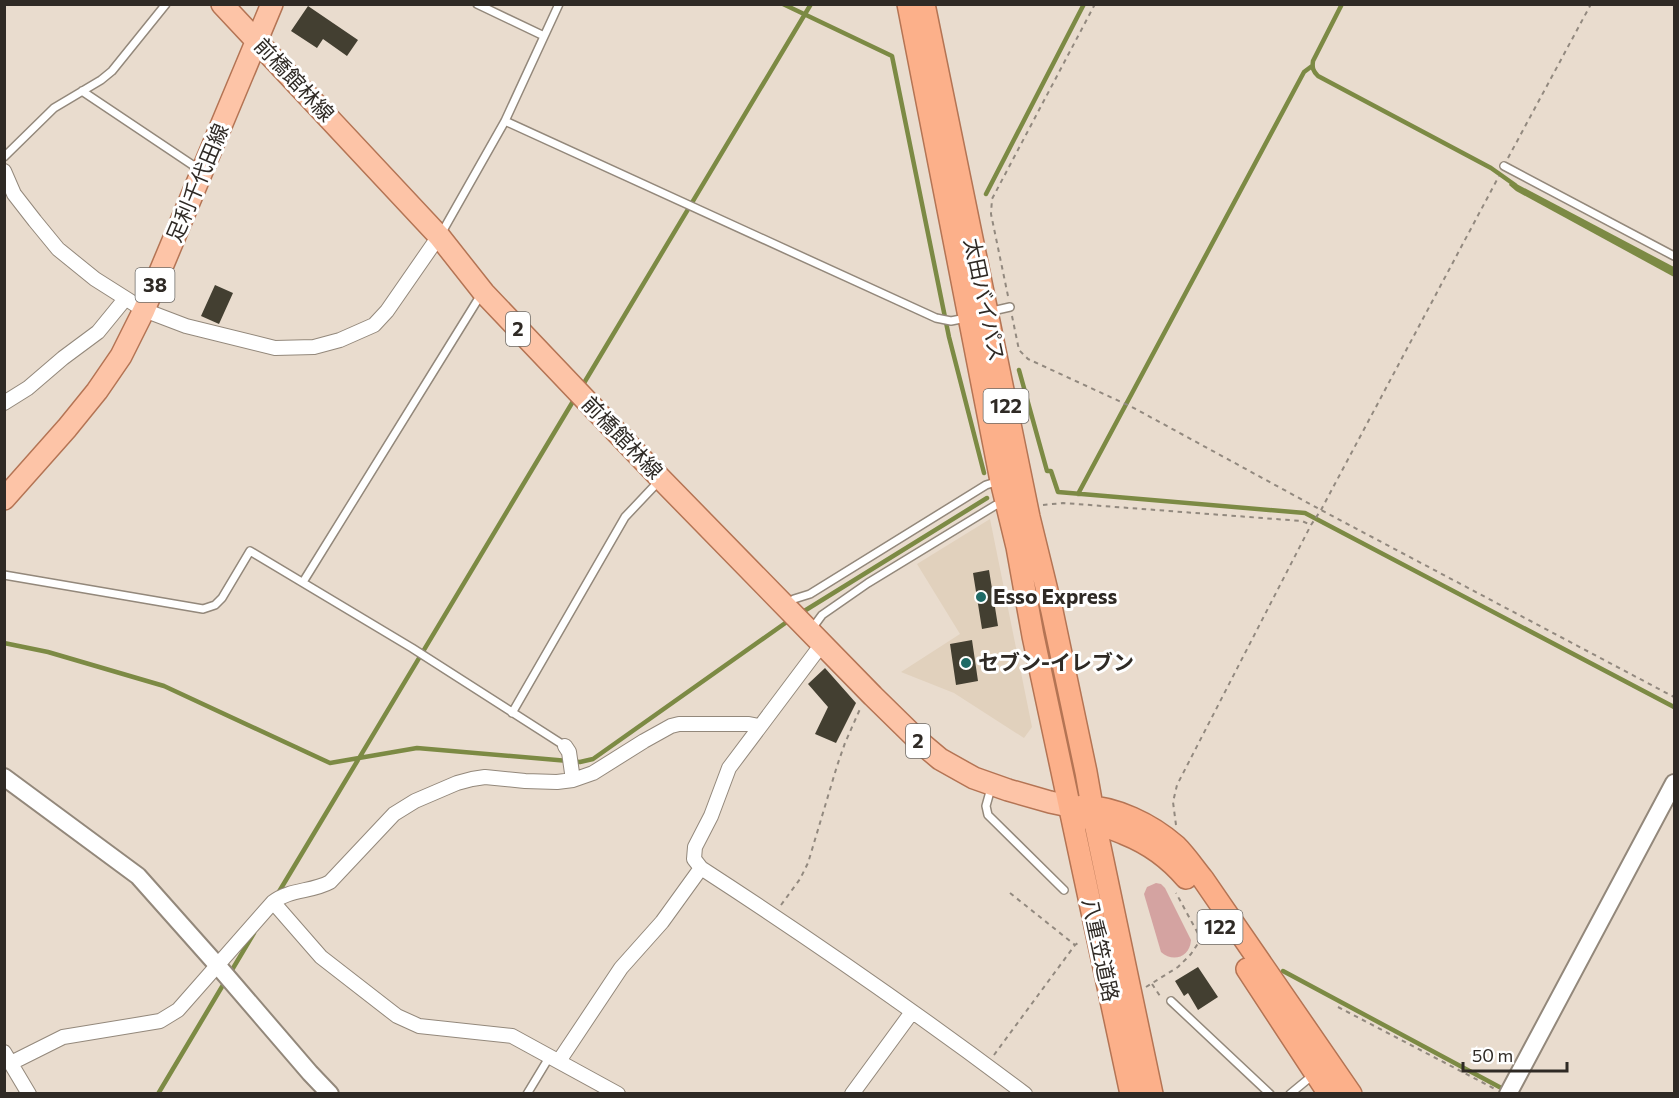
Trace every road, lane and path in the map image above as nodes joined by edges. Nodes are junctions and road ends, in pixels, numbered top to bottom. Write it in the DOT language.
graph roads {
  1 [pos="166,4"];
  2 [pos="222,4"];
  3 [pos="273,4"];
  4 [pos="477,4"];
  5 [pos="559,4"];
  6 [pos="908,4"];
  7 [pos="924,4"];
  8 [pos="1095,4"];
  9 [pos="1591,4"];
  10 [pos="544,36"];
  11 [pos="257,41"];
  12 [pos="82,91"];
  13 [pos="506,121"];
  14 [pos="4,157"];
  15 [pos="1504,166"];
  16 [pos="4,171"];
  17 [pos="203,172"];
  18 [pos="439,236"];
  19 [pos="1674,256"];
  20 [pos="484,293"];
  21 [pos="125,299"];
  22 [pos="1010,307"];
  23 [pos="144,310"];
  24 [pos="978,314"];
  25 [pos="4,403"];
  26 [pos="661,479"];
  27 [pos="1001,481"];
  28 [pos="4,499"];
  29 [pos="1016,506"];
  30 [pos="1321,510"];
  31 [pos="1311,525"];
  32 [pos="4,575"];
  33 [pos="303,582"];
  34 [pos="801,622"];
  35 [pos="873,696"];
  36 [pos="1674,697"];
  37 [pos="512,713"];
  38 [pos="759,726"];
  39 [pos="567,749"];
  40 [pos="573,774"];
  41 [pos="4,777"];
  42 [pos="1674,783"];
  43 [pos="992,786"];
  44 [pos="1069,806"];
  45 [pos="1094,814"];
  46 [pos="1176,846"];
  47 [pos="701,868"];
  48 [pos="1174,889"];
  49 [pos="1064,890"];
  50 [pos="1010,893"];
  51 [pos="273,902"];
  52 [pos="774,915"];
  53 [pos="218,966"];
  54 [pos="1151,983"];
  55 [pos="1144,989"];
  56 [pos="1167,1001"];
  57 [pos="1338,1007"];
  58 [pos="912,1012"];
  59 [pos="8,1057"];
  60 [pos="554,1058"];
  61 [pos="987,1065"];
  62 [pos="1315,1074"];
  63 [pos="29,1094"];
  64 [pos="330,1094"];
  65 [pos="527,1094"];
  66 [pos="618,1094"];
  67 [pos="852,1094"];
  68 [pos="1025,1094"];
  69 [pos="1131,1094"];
  70 [pos="1152,1094"];
  71 [pos="1270,1094"];
  72 [pos="1290,1094"];
  73 [pos="1329,1094"];
  74 [pos="1351,1094"];
  75 [pos="1503,1094"];
  76 [pos="1508,1094"];
  1 -- 12 [label="lane"];
  2 -- 11 [label="main road, 前橋館林線 / 2"];
  3 -- 11 [label="main road, 足利千代田線 / 38"];
  4 -- 10 [label="lane"];
  5 -- 10 [label="lane"];
  6 -- 24 [label="highway, 太田バイパス / 122"];
  7 -- 24 [label="highway, 太田バイパス / 122"];
  8 -- 22 [label="path"];
  9 -- 15 [label="path"];
  10 -- 13 [label="lane"];
  11 -- 17 [label="main road, 足利千代田線 / 38"];
  11 -- 18 [label="main road, 前橋館林線 / 2"];
  12 -- 14 [label="lane"];
  12 -- 17 [label="lane"];
  13 -- 18 [label="lane"];
  13 -- 24 [label="lane"];
  15 -- 19 [label="lane"];
  15 -- 30 [label="path"];
  16 -- 21 [label="street"];
  17 -- 23 [label="main road, 足利千代田線 / 38"];
  18 -- 20 [label="main road, 前橋館林線 / 2"];
  18 -- 23 [label="street"];
  20 -- 26 [label="main road, 前橋館林線 / 2"];
  20 -- 33 [label="lane"];
  21 -- 23 [label="street"];
  21 -- 25 [label="street"];
  22 -- 24 [label="lane"];
  22 -- 30 [label="path"];
  23 -- 28 [label="main road, 足利千代田線 / 38"];
  24 -- 27 [label="highway, 太田バイパス / 122"];
  24 -- 29 [label="highway, 太田バイパス / 122"];
  26 -- 34 [label="main road, 前橋館林線 / 2"];
  26 -- 37 [label="lane"];
  27 -- 29 [label="highway, 太田バイパス / 122"];
  27 -- 34 [label="lane"];
  29 -- 31 [label="path"];
  29 -- 34 [label="lane"];
  29 -- 44 [label="highway, 太田バイパス / 122"];
  29 -- 45 [label="highway, 太田バイパス / 122"];
  30 -- 31 [label="path"];
  30 -- 36 [label="path"];
  31 -- 46 [label="path"];
  32 -- 33 [label="lane"];
  33 -- 37 [label="lane"];
  34 -- 35 [label="main road, 前橋館林線 / 2"];
  34 -- 38 [label="street"];
  35 -- 43 [label="main road, 前橋館林線 / 2"];
  35 -- 52 [label="path"];
  37 -- 39 [label="lane"];
  38 -- 40 [label="street"];
  38 -- 47 [label="street"];
  39 -- 40 [label="street"];
  40 -- 51 [label="street"];
  41 -- 53 [label="street"];
  42 -- 76 [label="street"];
  43 -- 44 [label="main road, 前橋館林線 / 2"];
  43 -- 49 [label="lane"];
  44 -- 45 [label="highway, 122"];
  44 -- 69 [label="highway, 八重笠道路 / 122"];
  45 -- 46 [label="highway, 122"];
  45 -- 62 [label="highway, 122"];
  45 -- 70 [label="highway, 八重笠道路 / 122"];
  46 -- 74 [label="highway, 122"];
  47 -- 52 [label="street"];
  47 -- 60 [label="street"];
  48 -- 54 [label="path"];
  50 -- 61 [label="path"];
  51 -- 53 [label="street"];
  51 -- 60 [label="street"];
  52 -- 58 [label="street"];
  53 -- 59 [label="street"];
  53 -- 64 [label="street"];
  54 -- 55 [label="path"];
  54 -- 56 [label="path"];
  56 -- 71 [label="lane"];
  57 -- 75 [label="path"];
  58 -- 61 [label="street"];
  58 -- 67 [label="street"];
  59 -- 63 [label="street"];
  60 -- 65 [label="lane"];
  60 -- 66 [label="street"];
  61 -- 68 [label="street"];
  62 -- 72 [label="lane"];
  62 -- 73 [label="highway, 122"];
}
